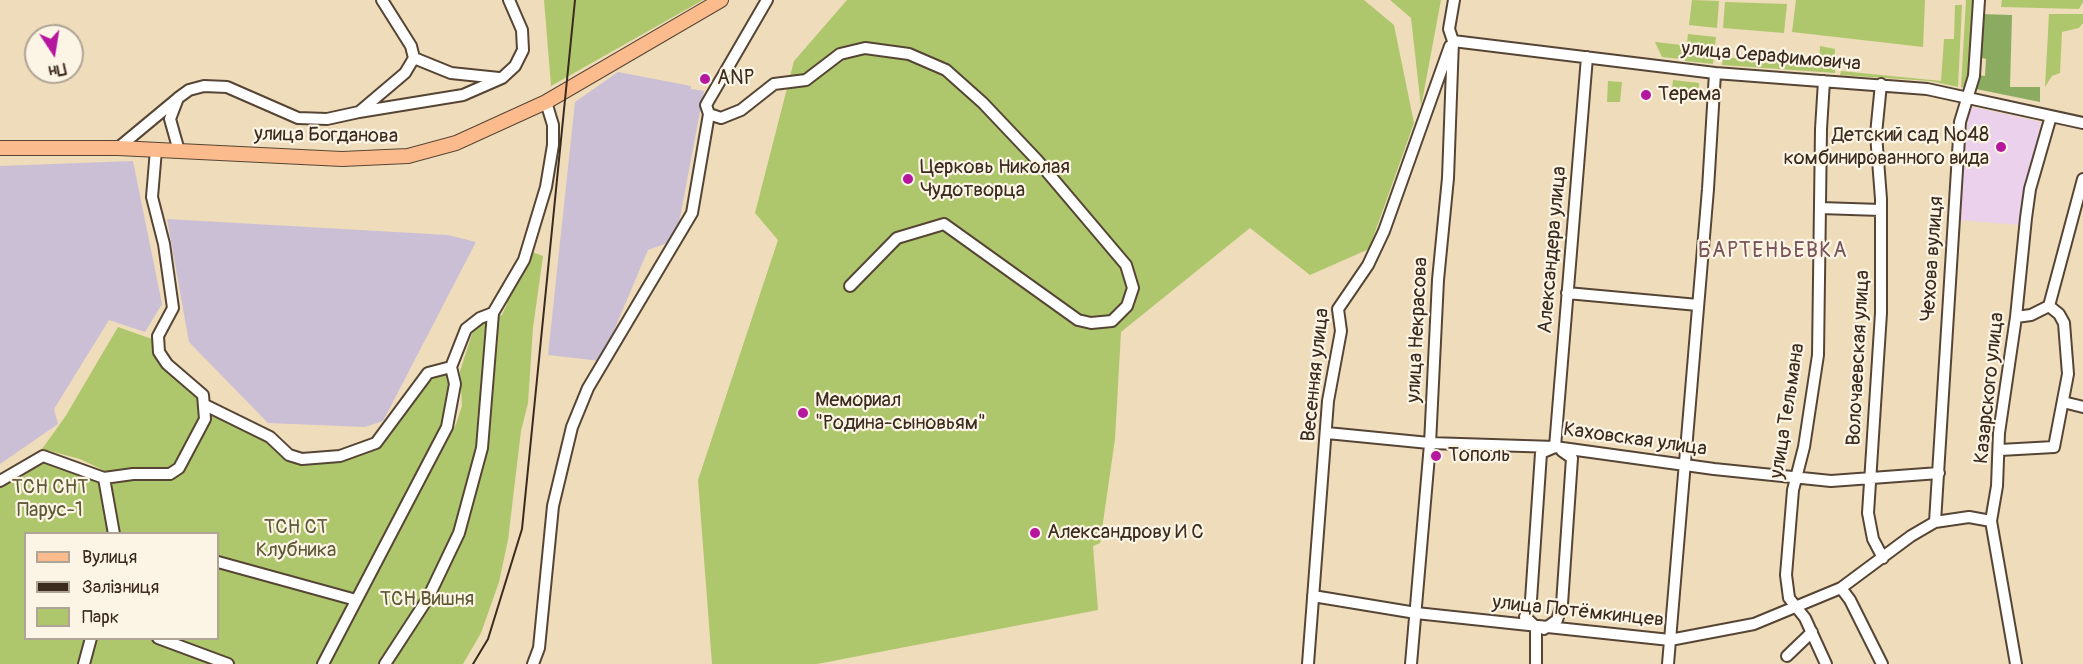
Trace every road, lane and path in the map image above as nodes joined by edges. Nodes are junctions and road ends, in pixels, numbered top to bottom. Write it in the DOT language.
graph roads {
  1 [pos="382,0"];
  2 [pos="509,0"];
  3 [pos="721,0"];
  4 [pos="767,0"];
  5 [pos="1454,0"];
  6 [pos="1979,0"];
  7 [pos="1453,41"];
  8 [pos="1587,57"];
  9 [pos="414,58"];
  10 [pos="1714,73"];
  11 [pos="502,78"];
  12 [pos="1824,81"];
  13 [pos="1881,84"];
  14 [pos="1968,97"];
  15 [pos="178,98"];
  16 [pos="546,102"];
  17 [pos="359,112"];
  18 [pos="709,114"];
  19 [pos="2051,116"];
  20 [pos="2083,123"];
  21 [pos="0,148"];
  22 [pos="118,148"];
  23 [pos="156,150"];
  24 [pos="179,151"];
  25 [pos="2083,179"];
  26 [pos="1820,208"];
  27 [pos="1881,210"];
  28 [pos="850,286"];
  29 [pos="1567,293"];
  30 [pos="1698,305"];
  31 [pos="2049,306"];
  32 [pos="494,313"];
  33 [pos="2016,317"];
  34 [pos="451,367"];
  35 [pos="2063,402"];
  36 [pos="206,405"];
  37 [pos="2083,407"];
  38 [pos="1327,433"];
  39 [pos="1429,443"];
  40 [pos="1555,447"];
  41 [pos="2000,450"];
  42 [pos="1685,464"];
  43 [pos="1939,473"];
  44 [pos="1796,477"];
  45 [pos="104,478"];
  46 [pos="1870,478"];
  47 [pos="0,481"];
  48 [pos="1991,521"];
  49 [pos="1935,522"];
  50 [pos="114,532"];
  51 [pos="1883,558"];
  52 [pos="219,562"];
  53 [pos="1840,588"];
  54 [pos="1313,596"];
  55 [pos="356,600"];
  56 [pos="1795,608"];
  57 [pos="1416,613"];
  58 [pos="1540,630"];
  59 [pos="1812,632"];
  60 [pos="91,640"];
  61 [pos="161,640"];
  62 [pos="1670,640"];
  63 [pos="1787,656"];
  64 [pos="84,664"];
  65 [pos="228,664"];
  66 [pos="323,664"];
  67 [pos="385,664"];
  68 [pos="533,664"];
  69 [pos="1308,664"];
  70 [pos="1411,664"];
  71 [pos="1536,664"];
  72 [pos="1668,664"];
  73 [pos="1826,664"];
  74 [pos="1882,664"];
  75 [pos="2016,664"];
  1 -- 9 [label="street"];
  2 -- 11 [label="street"];
  3 -- 16 [label="main road, улица Богданова"];
  4 -- 18 [label="street"];
  5 -- 7 [label="street, улица Некрасова"];
  6 -- 14 [label="street, Чехова вулиця"];
  7 -- 8 [label="street, улица Серафимовича"];
  7 -- 38 [label="street, Весенняя улица"];
  7 -- 39 [label="street, улица Некрасова"];
  8 -- 10 [label="street, улица Серафимовича"];
  8 -- 29 [label="street, Александера улица"];
  9 -- 11 [label="street"];
  9 -- 17 [label="street"];
  10 -- 12 [label="street, улица Серафимовича"];
  10 -- 30 [label="street"];
  11 -- 17 [label="street"];
  12 -- 13 [label="street, улица Серафимовича"];
  12 -- 26 [label="street, улица Тельмана"];
  13 -- 14 [label="street, улица Серафимовича"];
  13 -- 27 [label="street, Волочаевская улица"];
  14 -- 19 [label="street, улица Серафимовича"];
  14 -- 43 [label="street, Чехова вулиця"];
  15 -- 17 [label="street"];
  15 -- 22 [label="street"];
  15 -- 24 [label="street"];
  16 -- 24 [label="main road, улица Богданова"];
  16 -- 32 [label="street"];
  18 -- 28 [label="street"];
  18 -- 68 [label="street"];
  19 -- 20 [label="street, улица Серафимовича"];
  19 -- 33 [label="street, Казарского улица"];
  21 -- 22 [label="main road, улица Богданова"];
  22 -- 23 [label="main road, улица Богданова"];
  23 -- 24 [label="main road, улица Богданова"];
  23 -- 36 [label="street"];
  25 -- 31 [label="street"];
  26 -- 27 [label="street"];
  26 -- 44 [label="street, улица Тельмана"];
  27 -- 46 [label="street, Волочаевская улица"];
  29 -- 30 [label="street"];
  29 -- 40 [label="street, Александера улица"];
  30 -- 42 [label="street"];
  31 -- 33 [label="street"];
  31 -- 35 [label="street"];
  32 -- 34 [label="street"];
  32 -- 67 [label="street"];
  33 -- 41 [label="street, Казарского улица"];
  34 -- 36 [label="street"];
  34 -- 55 [label="street"];
  35 -- 37 [label="street"];
  35 -- 41 [label="street"];
  36 -- 45 [label="street"];
  38 -- 39 [label="street, Каховская улица"];
  38 -- 54 [label="street, Весенняя улица"];
  39 -- 40 [label="street, Каховская улица"];
  39 -- 57 [label="street, улица Некрасова"];
  40 -- 42 [label="street, Каховская улица"];
  40 -- 58 [label="street"];
  40 -- 58 [label="street"];
  41 -- 48 [label="street, Казарского улица"];
  42 -- 44 [label="street, Каховская улица"];
  42 -- 62 [label="street"];
  43 -- 46 [label="street, Каховская улица"];
  43 -- 49 [label="street, Чехова вулиця"];
  44 -- 46 [label="street, Каховская улица"];
  44 -- 56 [label="street, улица Тельмана"];
  45 -- 47 [label="street"];
  45 -- 50 [label="street"];
  46 -- 51 [label="street, Волочаевская улица"];
  48 -- 49 [label="street, улица Потёмкинцев"];
  48 -- 75 [label="street, Казарского улица"];
  49 -- 51 [label="street, улица Потёмкинцев"];
  51 -- 53 [label="street, улица Потёмкинцев"];
  52 -- 55 [label="street"];
  53 -- 56 [label="street, улица Потёмкинцев"];
  53 -- 74 [label="street"];
  54 -- 57 [label="street, улица Потёмкинцев"];
  54 -- 69 [label="street, Весенняя улица"];
  55 -- 66 [label="street"];
  56 -- 59 [label="street, улица Тельмана"];
  56 -- 62 [label="street, улица Потёмкинцев"];
  57 -- 58 [label="street, улица Потёмкинцев"];
  57 -- 70 [label="street, улица Некрасова"];
  58 -- 62 [label="street, улица Потёмкинцев"];
  58 -- 71 [label="street"];
  59 -- 63 [label="street"];
  59 -- 73 [label="street, улица Тельмана"];
  60 -- 64 [label="street"];
  61 -- 65 [label="street"];
  62 -- 72 [label="street"];
}
